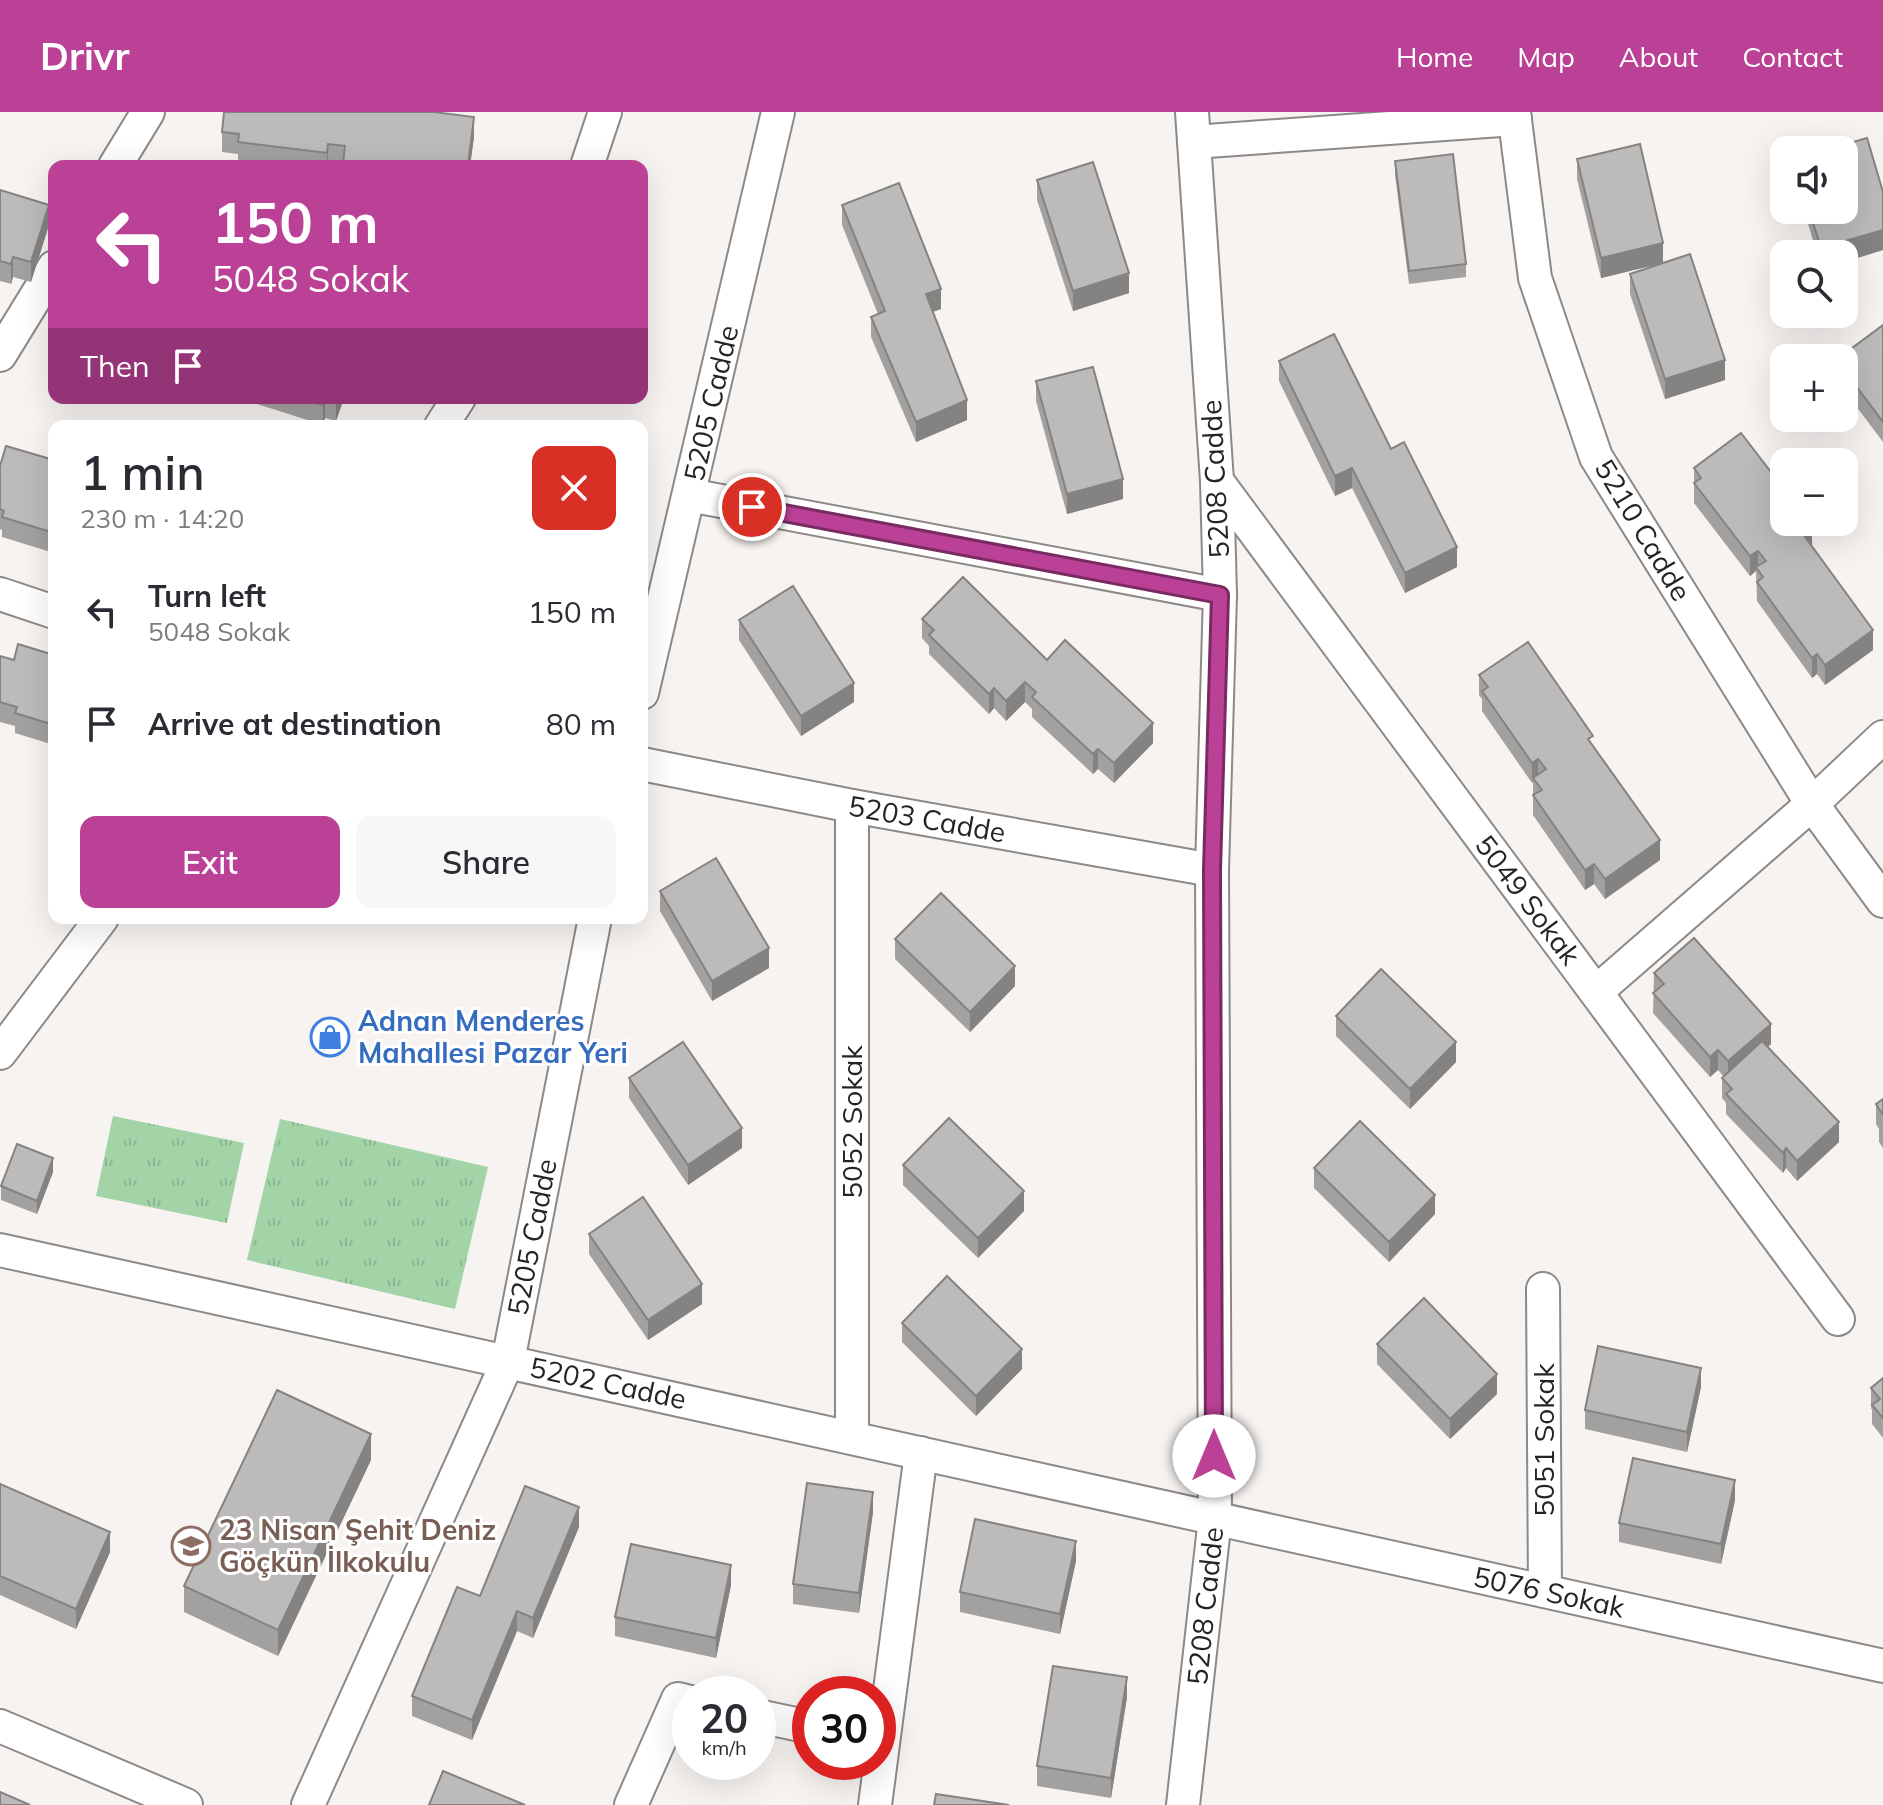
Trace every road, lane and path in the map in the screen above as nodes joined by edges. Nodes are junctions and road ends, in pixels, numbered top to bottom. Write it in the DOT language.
graph roads {
  1 [pos="148,112"];
  2 [pos="605,112"];
  3 [pos="778,112"];
  4 [pos="1515,115"];
  5 [pos="1193,127"];
  6 [pos="119,160"];
  7 [pos="589,160"];
  8 [pos="48,277"];
  9 [pos="0,355"];
  10 [pos="1217,481"];
  11 [pos="689,495"];
  12 [pos="0,594"];
  13 [pos="1220,595"];
  14 [pos="48,610"];
  15 [pos="648,668"];
  16 [pos="1883,737"];
  17 [pos="648,765"];
  18 [pos="1812,804"];
  19 [pos="852,806"];
  20 [pos="1212,870"];
  21 [pos="1883,901"];
  22 [pos="97,924"];
  23 [pos="594,924"];
  24 [pos="1596,992"];
  25 [pos="0,1053"];
  26 [pos="0,1250"];
  27 [pos="1543,1289"];
  28 [pos="1838,1319"];
  29 [pos="508,1361"];
  30 [pos="852,1437"];
  31 [pos="921,1453"];
  32 [pos="1215,1518"];
  33 [pos="1545,1591"];
  34 [pos="1883,1666"];
  35 [pos="889,1676"];
  36 [pos="672,1713"];
  37 [pos="0,1726"];
  38 [pos="877,1780"];
  39 [pos="186,1805"];
  40 [pos="308,1805"];
  41 [pos="631,1805"];
  42 [pos="875,1805"];
  43 [pos="1183,1805"];
  1 -- 6 [label="street"];
  2 -- 7 [label="street"];
  3 -- 11 [label="street, 5205 Cadde"];
  4 -- 5 [label="street"];
  4 -- 18 [label="street, 5210 Cadde"];
  5 -- 10 [label="street, 5208 Cadde"];
  8 -- 9 [label="street"];
  10 -- 13 [label="street, 5208 Cadde"];
  10 -- 24 [label="street, 5049 Sokak"];
  11 -- 13 [label="street"];
  11 -- 15 [label="street, 5205 Cadde"];
  12 -- 14 [label="street"];
  13 -- 20 [label="street, 5208 Cadde"];
  16 -- 18 [label="street"];
  17 -- 19 [label="street, 5203 Cadde"];
  18 -- 21 [label="street, 5210 Cadde"];
  18 -- 24 [label="street"];
  19 -- 20 [label="street, 5203 Cadde"];
  19 -- 30 [label="street, 5052 Sokak"];
  20 -- 32 [label="street, 5208 Cadde"];
  22 -- 25 [label="street"];
  23 -- 29 [label="street, 5205 Cadde"];
  24 -- 28 [label="street, 5049 Sokak"];
  26 -- 29 [label="street, 5202 Cadde"];
  27 -- 33 [label="street, 5051 Sokak"];
  29 -- 30 [label="street, 5202 Cadde"];
  29 -- 40 [label="street, 5205 Cadde"];
  30 -- 31 [label="street, 5202 Cadde"];
  31 -- 32 [label="street, 5202 Cadde"];
  31 -- 35 [label="street"];
  32 -- 33 [label="street, 5076 Sokak"];
  32 -- 43 [label="street, 5208 Cadde"];
  33 -- 34 [label="street, 5076 Sokak"];
  36 -- 41 [label="street"];
  37 -- 39 [label="street"];
  38 -- 42 [label="street"];
}
